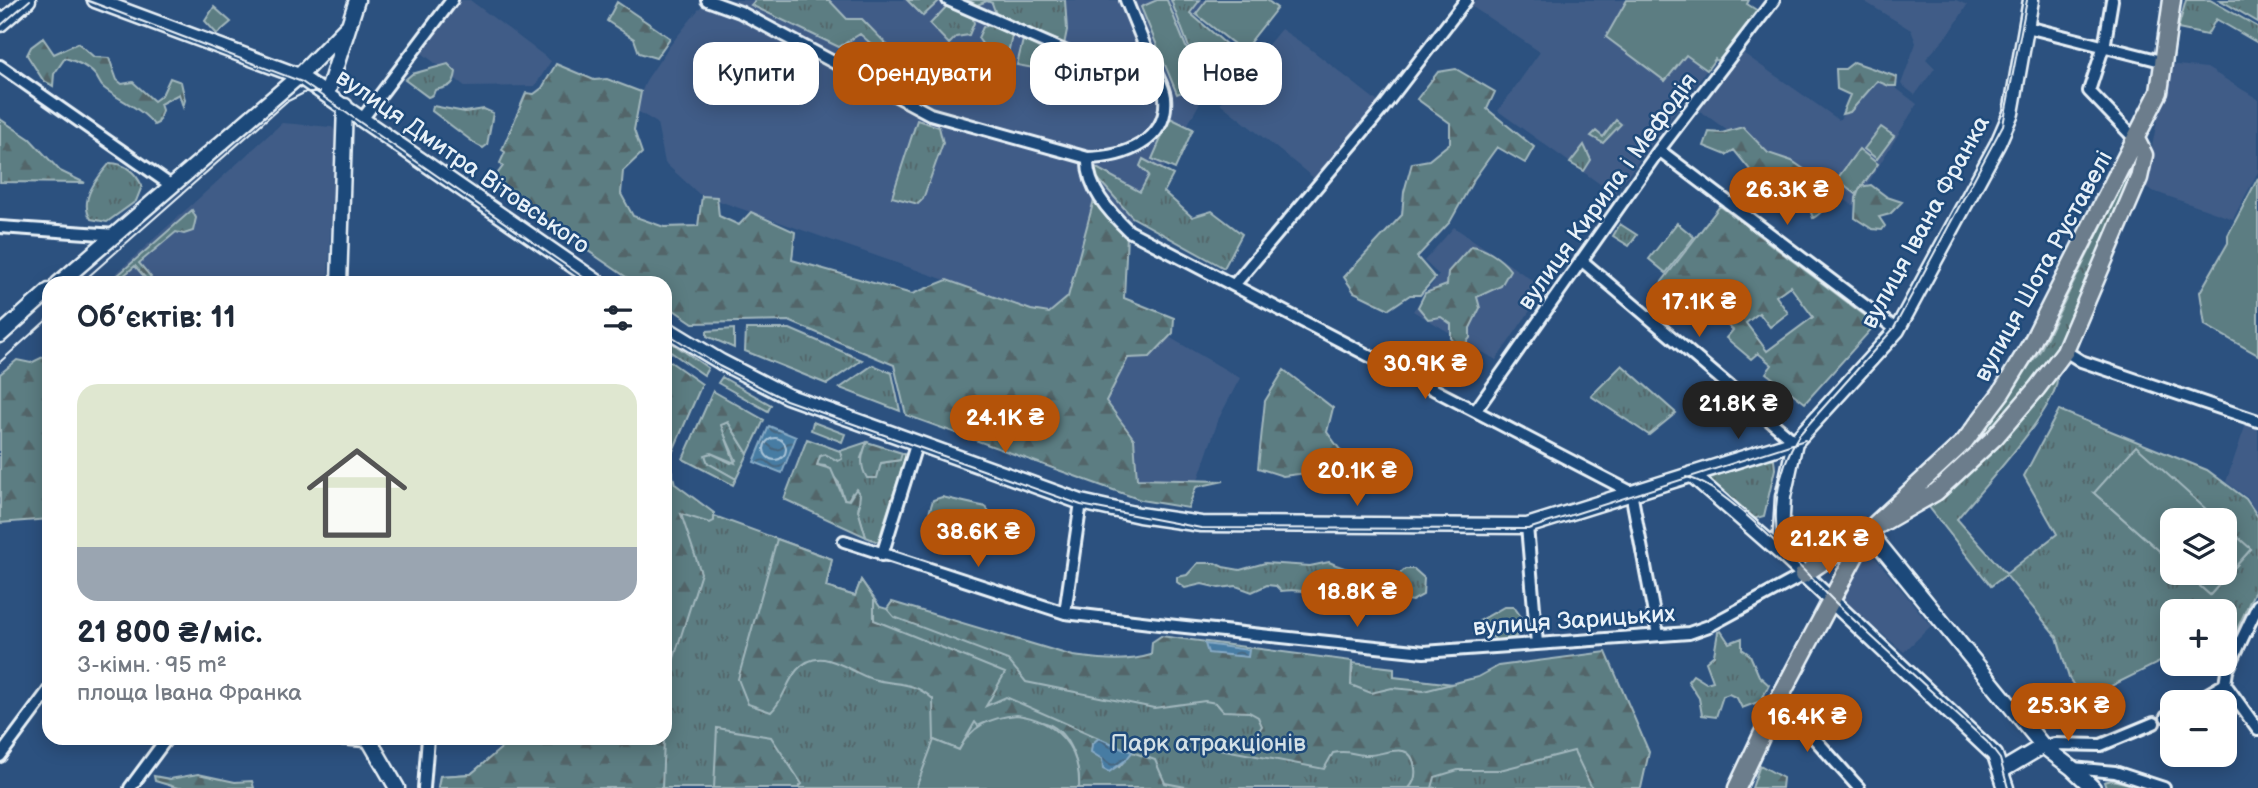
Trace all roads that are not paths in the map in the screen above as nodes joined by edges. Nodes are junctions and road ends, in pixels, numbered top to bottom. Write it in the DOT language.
graph roads {
  1 [pos="28,0"];
  2 [pos="95,0"];
  3 [pos="357,0"];
  4 [pos="452,0"];
  5 [pos="707,0"];
  6 [pos="948,0"];
  7 [pos="1126,0"];
  8 [pos="1466,0"];
  9 [pos="1774,0"];
  10 [pos="2031,0"];
  11 [pos="2112,0"];
  12 [pos="2172,0"];
  13 [pos="738,4"];
  14 [pos="0,24"];
  15 [pos="349,24"];
  16 [pos="2026,31"];
  17 [pos="1044,42"];
  18 [pos="1143,42"];
  19 [pos="2103,48"];
  20 [pos="2165,62"];
  21 [pos="0,66"];
  22 [pos="299,76"];
  23 [pos="1164,92"];
  24 [pos="327,94"];
  25 [pos="345,106"];
  26 [pos="363,118"];
  27 [pos="2137,141"];
  28 [pos="1660,150"];
  29 [pos="1088,158"];
  30 [pos="172,186"];
  31 [pos="0,227"];
  32 [pos="116,234"];
  33 [pos="1581,260"];
  34 [pos="67,276"];
  35 [pos="339,276"];
  36 [pos="589,276"];
  37 [pos="1234,285"];
  38 [pos="42,297"];
  39 [pos="1897,330"];
  40 [pos="672,332"];
  41 [pos="0,335"];
  42 [pos="2065,351"];
  43 [pos="1476,410"];
  44 [pos="2258,421"];
  45 [pos="916,442"];
  46 [pos="1795,442"];
  47 [pos="1691,474"];
  48 [pos="1631,492"];
  49 [pos="1081,502"];
  50 [pos="1527,526"];
  51 [pos="1868,531"];
  52 [pos="844,541"];
  53 [pos="1780,551"];
  54 [pos="881,555"];
  55 [pos="1803,575"];
  56 [pos="1831,602"];
  57 [pos="2258,605"];
  58 [pos="1065,613"];
  59 [pos="1658,635"];
  60 [pos="1537,645"];
  61 [pos="2225,684"];
  62 [pos="2215,690"];
  63 [pos="42,699"];
  64 [pos="1779,699"];
  65 [pos="2154,723"];
  66 [pos="2258,730"];
  67 [pos="162,745"];
  68 [pos="372,745"];
  69 [pos="427,745"];
  70 [pos="2043,746"];
  71 [pos="0,756"];
  72 [pos="2073,768"];
  73 [pos="2001,771"];
  74 [pos="130,788"];
  75 [pos="397,788"];
  76 [pos="424,788"];
  77 [pos="1737,788"];
  78 [pos="1859,788"];
  79 [pos="2006,788"];
  80 [pos="2093,788"];
  81 [pos="2164,788"];
  1 -- 14 [label="main road"];
  2 -- 22 [label="main road, вулиця Дмитра Вітовського"];
  3 -- 15 [label="main road"];
  4 -- 26 [label="street"];
  5 -- 13 [label="street"];
  6 -- 17 [label="street"];
  7 -- 18 [label="street"];
  8 -- 37 [label="street"];
  9 -- 28 [label="street, вулиця Кирила і Мефодія"];
  10 -- 16 [label="main road, вулиця Івана Франка"];
  11 -- 19 [label="street"];
  12 -- 20 [label="main road, вулиця Шота Руставелі"];
  13 -- 29 [label="street"];
  15 -- 22 [label="main road"];
  15 -- 24 [label="main road"];
  16 -- 19 [label="street"];
  16 -- 39 [label="main road, вулиця Івана Франка"];
  19 -- 20 [label="street"];
  19 -- 27 [label="street"];
  20 -- 27 [label="main road, вулиця Шота Руставелі"];
  21 -- 30 [label="street"];
  22 -- 24 [label="main road, вулиця Дмитра Вітовського"];
  22 -- 30 [label="main road"];
  23 -- 29 [label="street"];
  24 -- 25 [label="main road, вулиця Дмитра Вітовського"];
  25 -- 26 [label="main road, вулиця Дмитра Вітовського"];
  25 -- 35 [label="main road"];
  26 -- 36 [label="main road, вулиця Дмитра Вітовського"];
  27 -- 42 [label="main road, вулиця Шота Руставелі"];
  27 -- 51 [label="main road, вулиця Шота Руставелі"];
  28 -- 33 [label="street, вулиця Кирила і Мефодія"];
  28 -- 39 [label="street"];
  29 -- 37 [label="street"];
  30 -- 32 [label="main road"];
  31 -- 32 [label="street"];
  32 -- 34 [label="main road"];
  33 -- 43 [label="street, вулиця Кирила і Мефодія"];
  33 -- 46 [label="street"];
  37 -- 43 [label="street"];
  38 -- 41 [label="main road"];
  39 -- 46 [label="main road, вулиця Івана Франка"];
  40 -- 45 [label="main road"];
  42 -- 44 [label="street"];
  42 -- 51 [label="main road, вулиця Шота Руставелі"];
  43 -- 48 [label="street"];
  45 -- 49 [label="main road"];
  45 -- 54 [label="street"];
  46 -- 47 [label="main road"];
  46 -- 53 [label="main road"];
  47 -- 48 [label="main road"];
  47 -- 53 [label="main road"];
  48 -- 50 [label="main road"];
  48 -- 59 [label="street"];
  49 -- 50 [label="main road"];
  49 -- 58 [label="street"];
  50 -- 60 [label="street"];
  51 -- 55 [label="main road"];
  51 -- 56 [label="main road, вулиця Шота Руставелі"];
  51 -- 70 [label="main road"];
  52 -- 54 [label="street, вулиця Зарицьких"];
  53 -- 55 [label="main road"];
  54 -- 58 [label="street, вулиця Зарицьких"];
  55 -- 56 [label="main road"];
  55 -- 59 [label="street, вулиця Зарицьких"];
  56 -- 64 [label="main road, вулиця Шота Руставелі"];
  56 -- 73 [label="main road"];
  57 -- 61 [label="street"];
  58 -- 60 [label="street, вулиця Зарицьких"];
  59 -- 60 [label="street, вулиця Зарицьких"];
  61 -- 62 [label="street"];
  61 -- 66 [label="street"];
  63 -- 71 [label="street"];
  64 -- 77 [label="main road, вулиця Шота Руставелі"];
  64 -- 78 [label="street"];
  65 -- 70 [label="street"];
  67 -- 74 [label="street"];
  68 -- 75 [label="main road"];
  69 -- 76 [label="street"];
  70 -- 72 [label="main road"];
  70 -- 73 [label="main road"];
  72 -- 80 [label="main road"];
  72 -- 81 [label="street"];
  73 -- 79 [label="main road"];
}
